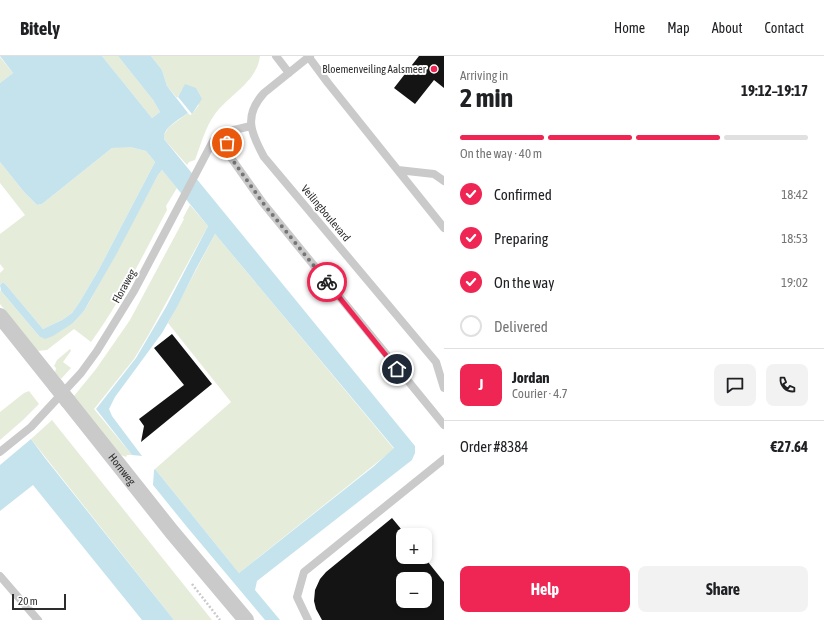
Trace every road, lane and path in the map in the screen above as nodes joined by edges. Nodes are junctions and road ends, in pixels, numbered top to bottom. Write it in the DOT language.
graph roads {
  1 [pos="276,56"];
  2 [pos="309,56"];
  3 [pos="289,73"];
  4 [pos="251,126"];
  5 [pos="225,132"];
  6 [pos="398,170"];
  7 [pos="444,181"];
  8 [pos="444,228"];
  9 [pos="0,316"];
  10 [pos="444,388"];
  11 [pos="444,425"];
  12 [pos="0,452"];
  13 [pos="444,459"];
  14 [pos="0,576"];
  15 [pos="187,579"];
  16 [pos="38,620"];
  17 [pos="220,620"];
  18 [pos="246,620"];
  19 [pos="308,620"];
  1 -- 3 [label="lane"];
  2 -- 3 [label="lane"];
  2 -- 6 [label="lane"];
  3 -- 4 [label="lane"];
  4 -- 5 [label="lane"];
  4 -- 10 [label="lane, Veilingboulevard"];
  5 -- 11 [label="lane"];
  5 -- 12 [label="lane, Floraweg"];
  6 -- 7 [label="lane"];
  6 -- 8 [label="lane"];
  9 -- 18 [label="street, Hornweg, bridge"];
  13 -- 19 [label="lane"];
  14 -- 16 [label="lane"];
  15 -- 17 [label="path"];
}
